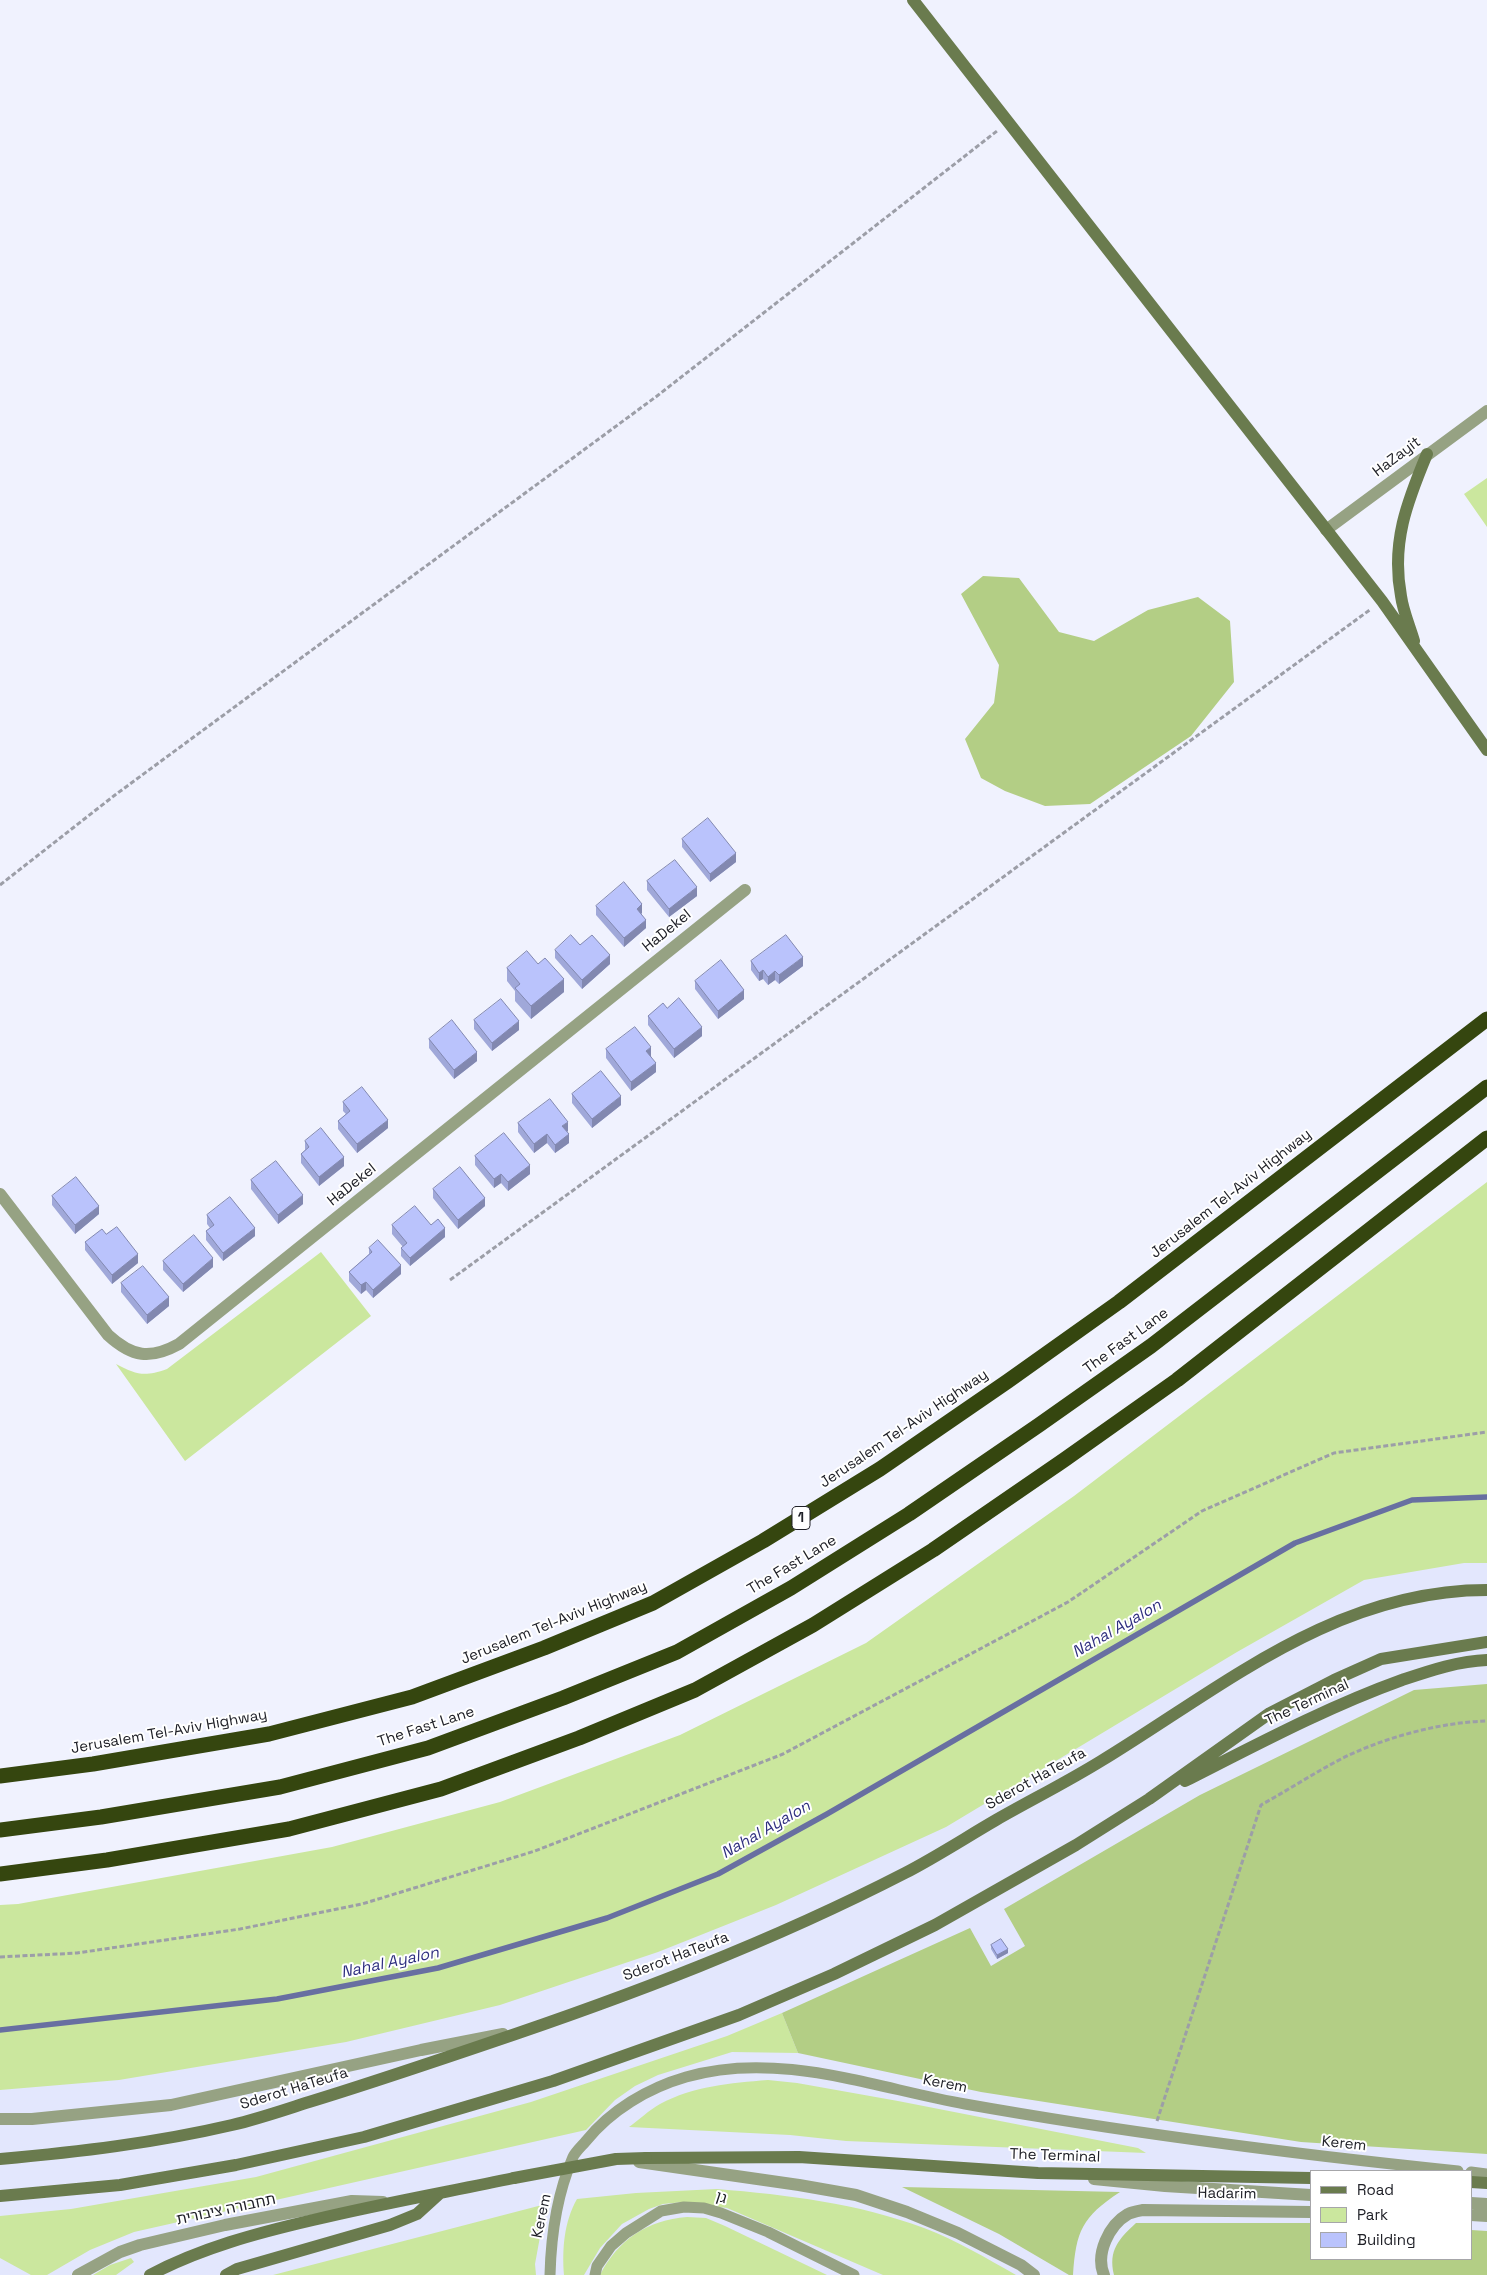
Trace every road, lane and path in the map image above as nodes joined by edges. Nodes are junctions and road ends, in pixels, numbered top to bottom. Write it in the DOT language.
graph roads {
  1 [pos="913,0"];
  2 [pos="1008,123"];
  3 [pos="1487,411"];
  4 [pos="1427,454"];
  5 [pos="1326,530"];
  6 [pos="1382,601"];
  7 [pos="1418,653"];
  8 [pos="1487,750"];
  9 [pos="0,885"];
  10 [pos="745,890"];
  11 [pos="1487,1019"];
  12 [pos="1487,1087"];
  13 [pos="1487,1138"];
  14 [pos="0,1194"];
  15 [pos="450,1280"];
  16 [pos="1487,1432"];
  17 [pos="1487,1590"];
  18 [pos="1487,1642"];
  19 [pos="1487,1660"];
  20 [pos="1487,1721"];
  21 [pos="0,1776"];
  22 [pos="1149,1799"];
  23 [pos="0,1830"];
  24 [pos="0,1874"];
  25 [pos="0,1957"];
  26 [pos="532,2028"];
  27 [pos="0,2119"];
  28 [pos="1153,2133"];
  29 [pos="0,2159"];
  30 [pos="645,2160"];
  31 [pos="1449,2170"];
  32 [pos="1472,2172"];
  33 [pos="1038,2173"];
  34 [pos="1487,2174"];
  35 [pos="1310,2178"];
  36 [pos="1472,2182"];
  37 [pos="1487,2183"];
  38 [pos="438,2194"];
  39 [pos="1310,2195"];
  40 [pos="0,2196"];
  41 [pos="388,2202"];
  42 [pos="1472,2203"];
  43 [pos="1487,2204"];
  44 [pos="1310,2212"];
  45 [pos="1472,2215"];
  46 [pos="1487,2216"];
  47 [pos="78,2275"];
  48 [pos="150,2275"];
  49 [pos="226,2275"];
  50 [pos="550,2275"];
  51 [pos="595,2275"];
  52 [pos="854,2275"];
  53 [pos="1034,2275"];
  54 [pos="1104,2275"];
  1 -- 2 [label="main road"];
  2 -- 5 [label="main road"];
  2 -- 9 [label="path"];
  3 -- 4 [label="street, HaZayit"];
  4 -- 5 [label="street, HaZayit"];
  4 -- 7 [label="main road"];
  5 -- 6 [label="main road"];
  6 -- 7 [label="main road"];
  6 -- 15 [label="path"];
  7 -- 8 [label="main road"];
  10 -- 14 [label="street, HaDekel"];
  11 -- 21 [label="highway, Jerusalem Tel-Aviv Highway / 1"];
  12 -- 23 [label="highway, The Fast Lane"];
  13 -- 24 [label="highway"];
  16 -- 25 [label="path"];
  17 -- 26 [label="main road, Sderot HaTeufa"];
  18 -- 22 [label="main road"];
  19 -- 22 [label="main road, The Terminal"];
  20 -- 28 [label="path"];
  22 -- 40 [label="main road"];
  26 -- 27 [label="street"];
  26 -- 29 [label="main road, Sderot HaTeufa"];
  28 -- 31 [label="lane, Kerem"];
  28 -- 50 [label="lane, Kerem"];
  30 -- 33 [label="main road, The Terminal"];
  30 -- 38 [label="main road, The Terminal, bridge"];
  30 -- 53 [label="street"];
  32 -- 34 [label="lane"];
  33 -- 35 [label="main road, The Terminal"];
  33 -- 39 [label="street"];
  36 -- 37 [label="main road"];
  38 -- 41 [label="main road, The Terminal"];
  38 -- 49 [label="main road"];
  41 -- 47 [label="street, תחבורה ציבורית"];
  41 -- 48 [label="main road, The Terminal"];
  42 -- 43 [label="street"];
  44 -- 54 [label="street, Hadarim"];
  45 -- 46 [label="street"];
  51 -- 52 [label="lane, גן"];
}
